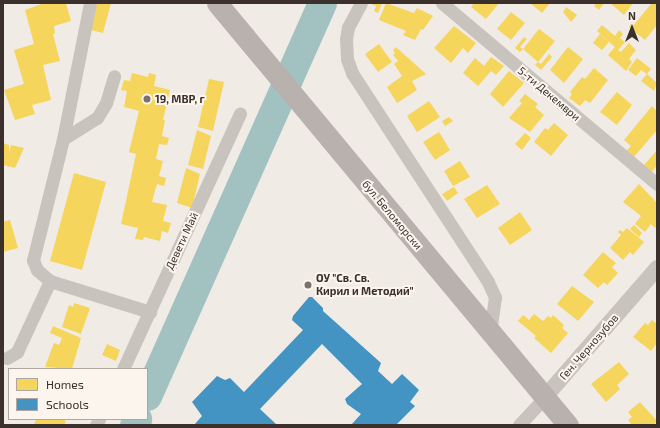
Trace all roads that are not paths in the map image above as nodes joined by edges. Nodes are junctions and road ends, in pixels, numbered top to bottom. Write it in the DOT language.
graph roads {
  1 [pos="90,3"];
  2 [pos="217,3"];
  3 [pos="361,3"];
  4 [pos="442,3"];
  5 [pos="114,76"];
  6 [pos="240,113"];
  7 [pos="63,139"];
  8 [pos="657,184"];
  9 [pos="657,268"];
  10 [pos="50,281"];
  11 [pos="150,312"];
  12 [pos="490,334"];
  13 [pos="7,358"];
  14 [pos="123,368"];
  15 [pos="545,398"];
  16 [pos="519,425"];
  17 [pos="568,425"];
  1 -- 7 [label="street"];
  2 -- 12 [label="main road, бул. Беломорски"];
  3 -- 12 [label="street"];
  4 -- 8 [label="street, 5-ти Декември"];
  5 -- 7 [label="street"];
  6 -- 11 [label="street, Девети Май"];
  7 -- 10 [label="street"];
  9 -- 15 [label="street, Ген. Чернозубов"];
  10 -- 11 [label="street"];
  10 -- 13 [label="street"];
  11 -- 14 [label="street, Девети Май"];
  12 -- 15 [label="main road, бул. Беломорски"];
  15 -- 16 [label="street, Ген. Чернозубов"];
  15 -- 17 [label="main road, бул. Беломорски"];
}
